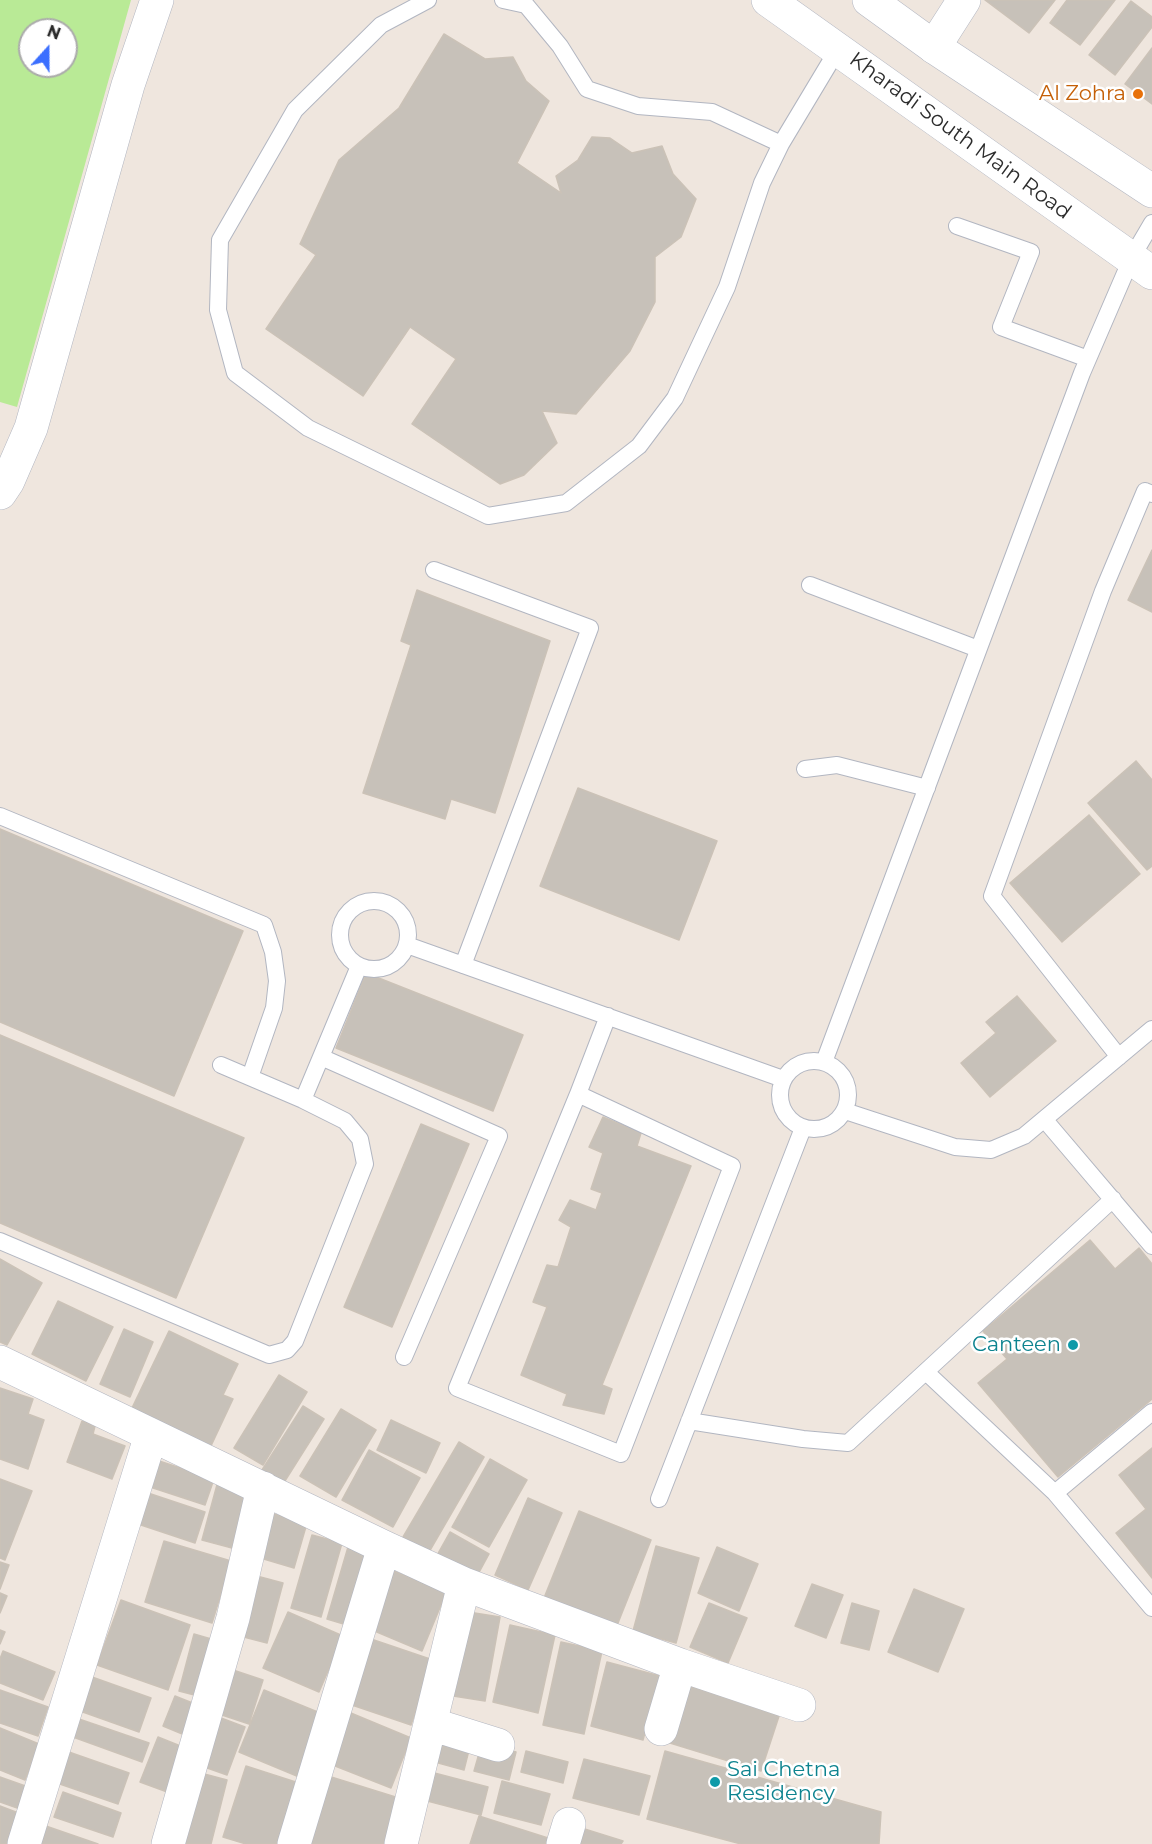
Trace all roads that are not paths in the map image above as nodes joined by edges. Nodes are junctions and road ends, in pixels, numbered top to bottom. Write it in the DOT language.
graph roads {
  1 [pos="157,0"];
  2 [pos="428,0"];
  3 [pos="503,0"];
  4 [pos="768,0"];
  5 [pos="869,0"];
  6 [pos="964,0"];
  7 [pos="933,47"];
  8 [pos="838,48"];
  9 [pos="781,144"];
  10 [pos="1152,191"];
  11 [pos="1152,223"];
  12 [pos="957,226"];
  13 [pos="1142,265"];
  14 [pos="1088,359"];
  15 [pos="0,493"];
  16 [pos="1152,494"];
  17 [pos="434,570"];
  18 [pos="810,585"];
  19 [pos="978,649"];
  20 [pos="805,769"];
  21 [pos="927,788"];
  22 [pos="0,816"];
  23 [pos="407,945"];
  24 [pos="463,965"];
  25 [pos="359,966"];
  26 [pos="608,1016"];
  27 [pos="1152,1029"];
  28 [pos="321,1057"];
  29 [pos="1119,1057"];
  30 [pos="824,1062"];
  31 [pos="221,1065"];
  32 [pos="250,1077"];
  33 [pos="783,1079"];
  34 [pos="578,1094"];
  35 [pos="303,1100"];
  36 [pos="845,1111"];
  37 [pos="1044,1119"];
  38 [pos="804,1128"];
  39 [pos="1113,1199"];
  40 [pos="0,1240"];
  41 [pos="1152,1245"];
  42 [pos="404,1357"];
  43 [pos="0,1362"];
  44 [pos="926,1372"];
  45 [pos="1152,1412"];
  46 [pos="689,1421"];
  47 [pos="152,1436"];
  48 [pos="263,1488"];
  49 [pos="1054,1494"];
  50 [pos="659,1499"];
  51 [pos="384,1548"];
  52 [pos="464,1584"];
  53 [pos="1152,1608"];
  54 [pos="680,1665"];
  55 [pos="799,1705"];
  56 [pos="431,1724"];
  57 [pos="661,1729"];
  58 [pos="498,1745"];
  59 [pos="24,1844"];
  60 [pos="168,1844"];
  61 [pos="294,1844"];
  62 [pos="401,1844"];
  1 -- 15 [label="street"];
  2 -- 9 [label="lane"];
  3 -- 9 [label="lane"];
  4 -- 8 [label="street, Kharadi South Main Road"];
  5 -- 7 [label="street"];
  6 -- 7 [label="street"];
  7 -- 10 [label="street"];
  8 -- 9 [label="lane"];
  8 -- 13 [label="street, Kharadi South Main Road"];
  11 -- 13 [label="lane"];
  12 -- 14 [label="lane"];
  13 -- 14 [label="lane"];
  14 -- 19 [label="lane"];
  16 -- 29 [label="lane"];
  17 -- 24 [label="lane"];
  18 -- 19 [label="lane"];
  19 -- 21 [label="lane"];
  20 -- 21 [label="lane"];
  21 -- 30 [label="lane"];
  22 -- 32 [label="lane"];
  23 -- 24 [label="lane"];
  23 -- 25 [label="lane"];
  23 -- 25 [label="lane"];
  24 -- 26 [label="lane"];
  25 -- 28 [label="lane"];
  26 -- 33 [label="lane"];
  26 -- 34 [label="lane"];
  27 -- 29 [label="lane"];
  28 -- 35 [label="lane"];
  28 -- 42 [label="lane"];
  29 -- 37 [label="lane"];
  30 -- 33 [label="lane"];
  30 -- 36 [label="lane"];
  31 -- 32 [label="lane"];
  32 -- 35 [label="lane"];
  33 -- 38 [label="lane"];
  34 -- 34 [label="lane"];
  35 -- 40 [label="lane"];
  36 -- 37 [label="lane"];
  36 -- 38 [label="lane"];
  37 -- 39 [label="lane"];
  38 -- 46 [label="lane"];
  39 -- 41 [label="lane"];
  39 -- 44 [label="lane"];
  43 -- 47 [label="street"];
  44 -- 46 [label="lane"];
  44 -- 49 [label="lane"];
  45 -- 49 [label="lane"];
  46 -- 50 [label="lane"];
  47 -- 48 [label="street"];
  47 -- 59 [label="street"];
  48 -- 51 [label="street"];
  48 -- 60 [label="street"];
  49 -- 53 [label="lane"];
  51 -- 52 [label="street"];
  51 -- 61 [label="street"];
  52 -- 54 [label="street"];
  52 -- 56 [label="street"];
  54 -- 55 [label="street"];
  54 -- 57 [label="street"];
  56 -- 58 [label="street"];
  56 -- 62 [label="street"];
}
